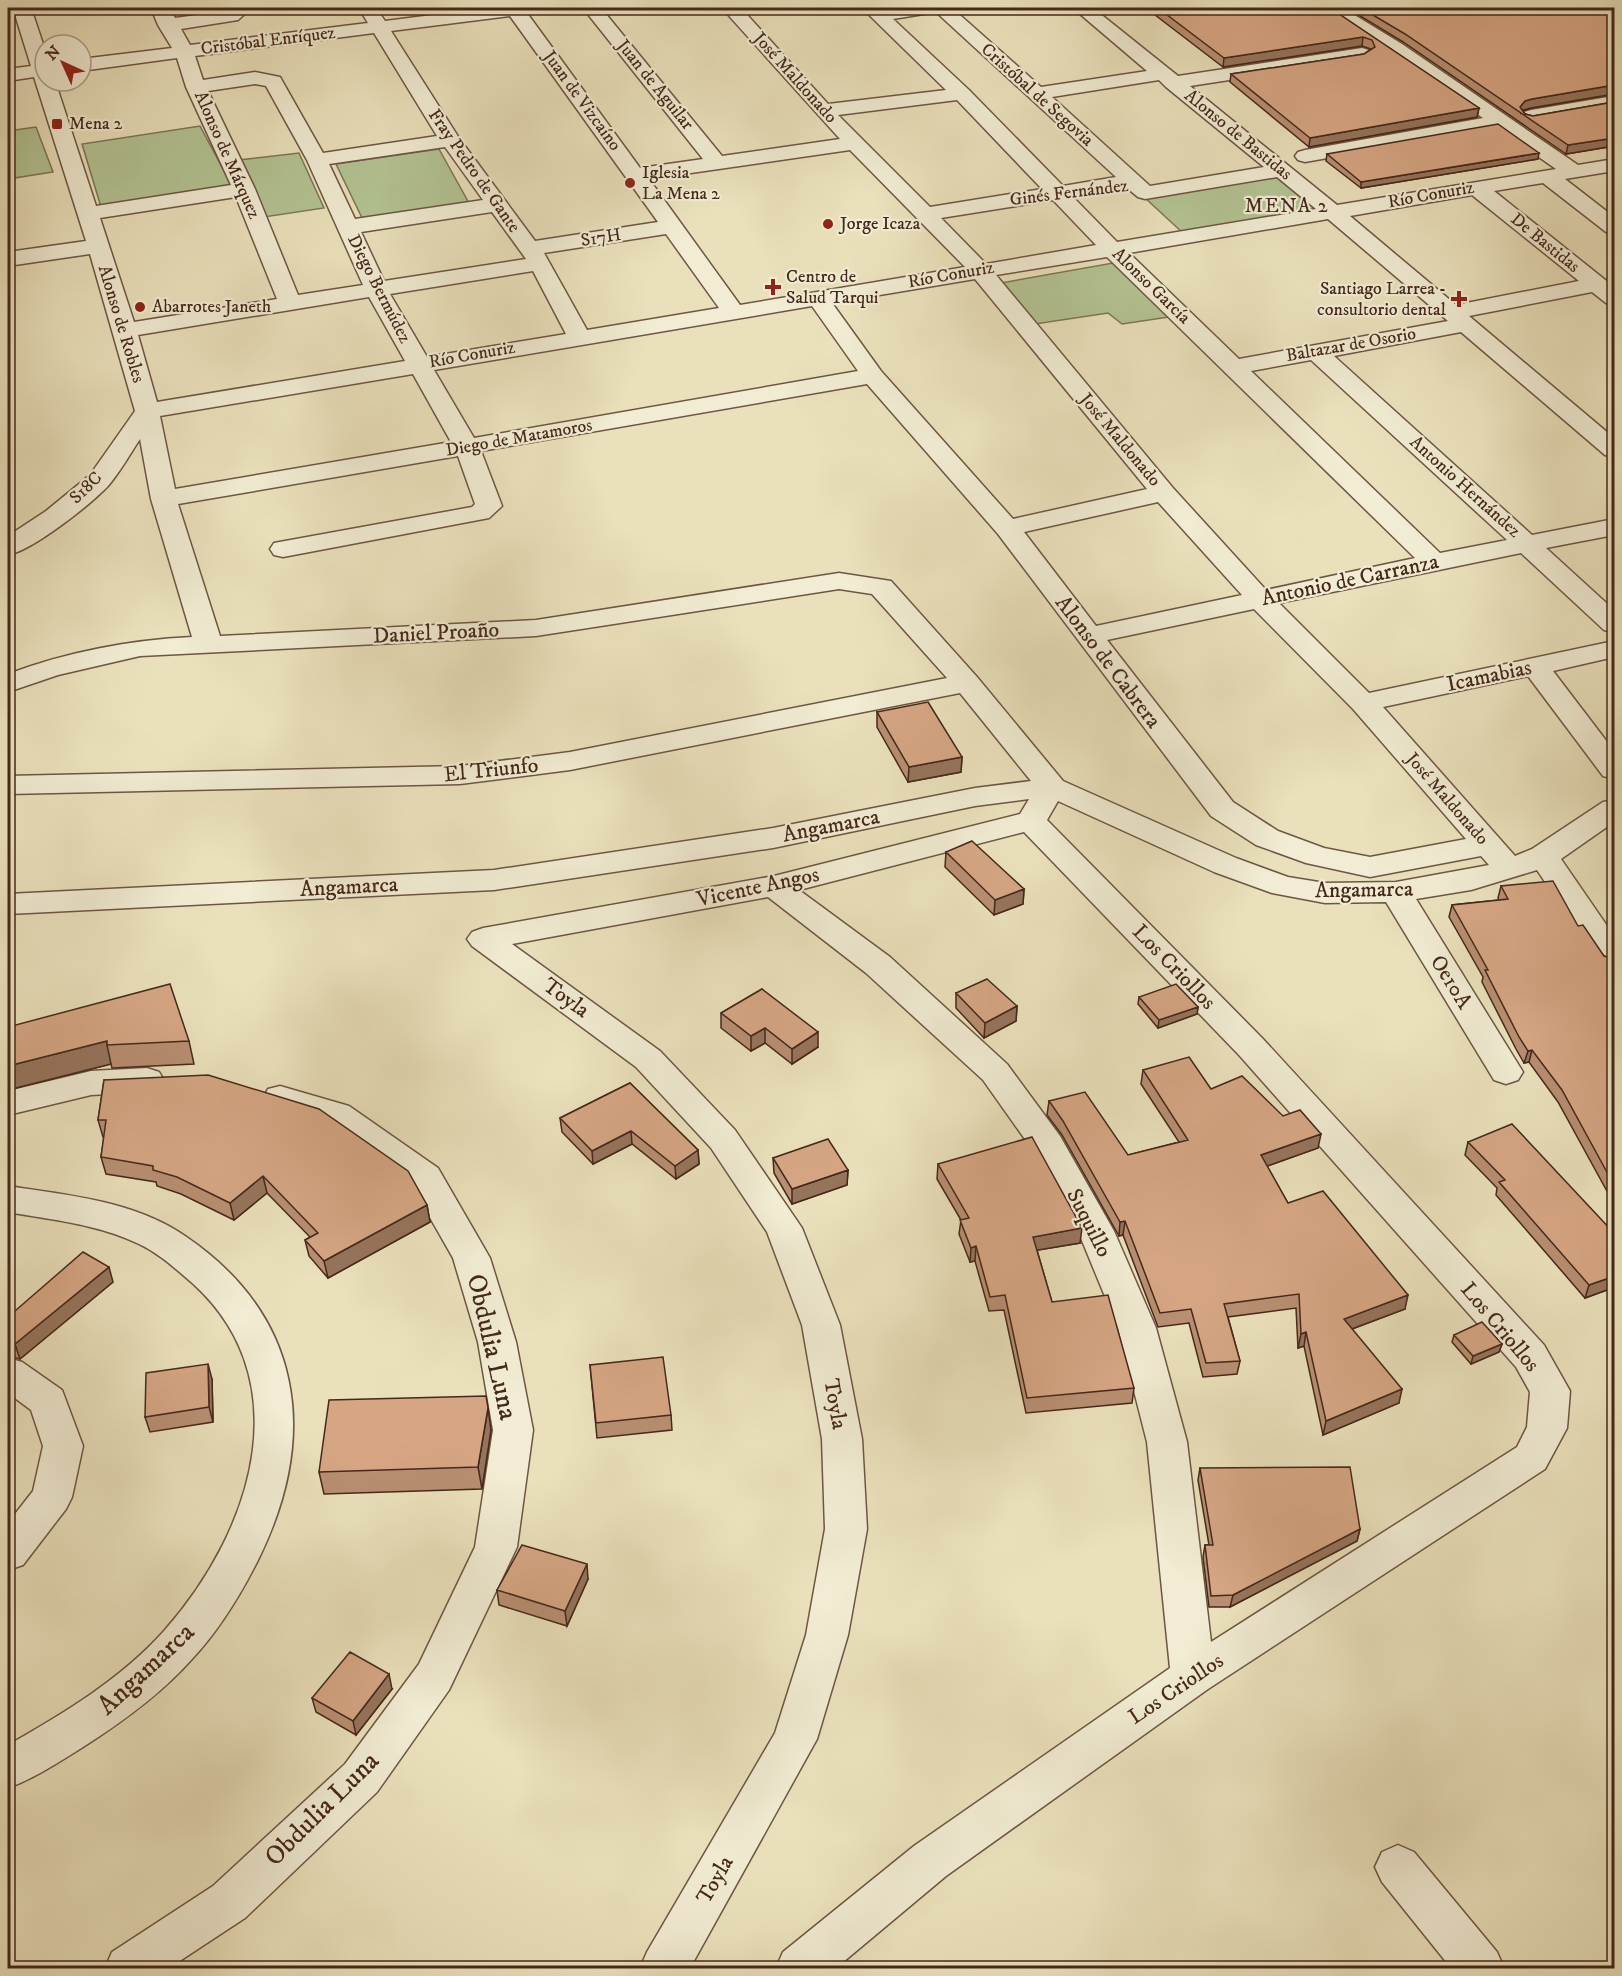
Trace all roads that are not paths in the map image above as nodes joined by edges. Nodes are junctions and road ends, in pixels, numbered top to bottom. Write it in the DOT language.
graph roads {
  1 [pos="22,8"];
  2 [pos="236,8"];
  3 [pos="368,8"];
  4 [pos="518,8"];
  5 [pos="592,8"];
  6 [pos="731,8"];
  7 [pos="930,8"];
  8 [pos="942,8"];
  9 [pos="1082,8"];
  10 [pos="1331,8"];
  11 [pos="875,11"];
  12 [pos="163,16"];
  13 [pos="379,27"];
  14 [pos="33,42"];
  15 [pos="184,52"];
  16 [pos="1362,54"];
  17 [pos="93,63"];
  18 [pos="33,71"];
  19 [pos="8,75"];
  20 [pos="1168,79"];
  21 [pos="196,87"];
  22 [pos="49,93"];
  23 [pos="962,94"];
  24 [pos="1036,94"];
  25 [pos="1614,102"];
  26 [pos="823,111"];
  27 [pos="1531,116"];
  28 [pos="1500,121"];
  29 [pos="450,140"];
  30 [pos="856,144"];
  31 [pos="1305,156"];
  32 [pos="317,160"];
  33 [pos="717,163"];
  34 [pos="1614,165"];
  35 [pos="1281,170"];
  36 [pos="1573,171"];
  37 [pos="636,175"];
  38 [pos="1547,176"];
  39 [pos="1133,181"];
  40 [pos="1475,187"];
  41 [pos="244,189"];
  42 [pos="1057,192"];
  43 [pos="496,205"];
  44 [pos="1334,213"];
  45 [pos="86,214"];
  46 [pos="925,214"];
  47 [pos="673,226"];
  48 [pos="348,227"];
  49 [pos="1614,227"];
  50 [pos="97,246"];
  51 [pos="1112,249"];
  52 [pos="535,256"];
  53 [pos="8,259"];
  54 [pos="980,270"];
  55 [pos="377,291"];
  56 [pos="1609,292"];
  57 [pos="817,298"];
  58 [pos="290,304"];
  59 [pos="733,311"];
  60 [pos="1461,318"];
  61 [pos="125,330"];
  62 [pos="579,337"];
  63 [pos="1315,351"];
  64 [pos="418,364"];
  65 [pos="1234,368"];
  66 [pos="873,376"];
  67 [pos="147,411"];
  68 [pos="467,447"];
  69 [pos="1614,450"];
  70 [pos="1164,493"];
  71 [pos="164,499"];
  72 [pos="1614,527"];
  73 [pos="1007,528"];
  74 [pos="1527,544"];
  75 [pos="8,547"];
  76 [pos="283,549"];
  77 [pos="1434,562"];
  78 [pos="866,583"];
  79 [pos="1260,599"];
  80 [pos="1614,624"];
  81 [pos="1087,636"];
  82 [pos="208,643"];
  83 [pos="1614,649"];
  84 [pos="1535,666"];
  85 [pos="967,683"];
  86 [pos="8,684"];
  87 [pos="1363,703"];
  88 [pos="1614,770"];
  89 [pos="8,785"];
  90 [pos="1041,804"];
  91 [pos="1614,809"];
  92 [pos="1488,845"];
  93 [pos="1543,856"];
  94 [pos="1510,870"];
  95 [pos="774,886"];
  96 [pos="1396,892"];
  97 [pos="8,904"];
  98 [pos="483,939"];
  99 [pos="1614,959"];
  100 [pos="1506,1072"];
  101 [pos="180,1079"];
  102 [pos="247,1087"];
  103 [pos="8,1103"];
  104 [pos="8,1199"];
  105 [pos="8,1373"];
  106 [pos="8,1552"];
  107 [pos="1193,1676"];
  108 [pos="8,1768"];
  109 [pos="1398,1867"];
  110 [pos="129,1968"];
  111 [pos="664,1968"];
  112 [pos="800,1968"];
  113 [pos="1480,1968"];
  1 -- 14 [label="street, Alonso de Robles"];
  2 -- 12 [label="street"];
  3 -- 13 [label="street, Fray Pedro de Gante"];
  4 -- 13 [label="street, Cristóbal Enríquez"];
  4 -- 37 [label="street, Juan de Vizcaíno"];
  5 -- 33 [label="street, Juan de Aguilar"];
  6 -- 26 [label="street, José Maldonado"];
  7 -- 11 [label="street"];
  8 -- 24 [label="street, Cristóbal de Segovia"];
  9 -- 20 [label="street, Alonso de Bastidas"];
  10 -- 28 [label="street"];
  11 -- 23 [label="street, Alonso García"];
  12 -- 15 [label="street, Alonso de Márquez"];
  13 -- 15 [label="street, Cristóbal Enríquez"];
  13 -- 29 [label="street, Fray Pedro de Gante"];
  15 -- 17 [label="street, Cristóbal Enríquez"];
  15 -- 21 [label="street, Alonso de Márquez"];
  16 -- 20 [label="street"];
  18 -- 19 [label="street"];
  20 -- 24 [label="street"];
  20 -- 35 [label="street, Alonso de Bastidas"];
  21 -- 32 [label="street, Diego Bermúdez"];
  21 -- 41 [label="street, Alonso de Márquez"];
  22 -- 45 [label="street, Alonso de Robles"];
  23 -- 26 [label="street"];
  23 -- 42 [label="street, Alonso García"];
  24 -- 39 [label="street, Cristóbal de Segovia"];
  25 -- 27 [label="street"];
  26 -- 30 [label="street, José Maldonado"];
  28 -- 31 [label="street"];
  28 -- 36 [label="street"];
  29 -- 32 [label="street"];
  29 -- 43 [label="street, Fray Pedro de Gante"];
  30 -- 33 [label="street"];
  30 -- 46 [label="street, José Maldonado"];
  32 -- 48 [label="street, Diego Bermúdez"];
  33 -- 37 [label="street"];
  34 -- 36 [label="street, Río Conuriz"];
  35 -- 39 [label="street, Ginés Fernández"];
  35 -- 44 [label="street, Alonso de Bastidas"];
  36 -- 38 [label="street, Río Conuriz"];
  37 -- 47 [label="street, Juan de Vizcaíno"];
  38 -- 40 [label="street, Río Conuriz"];
  38 -- 49 [label="street"];
  39 -- 42 [label="street, Ginés Fernández"];
  40 -- 44 [label="street, Río Conuriz"];
  40 -- 56 [label="street, De Bastidas"];
  41 -- 45 [label="street"];
  41 -- 58 [label="street, Alonso de Márquez"];
  42 -- 46 [label="street, Ginés Fernández"];
  42 -- 51 [label="street, Alonso García"];
  43 -- 48 [label="street"];
  43 -- 52 [label="street, Fray Pedro de Gante"];
  44 -- 51 [label="street, Río Conuriz"];
  44 -- 60 [label="street, Alonso de Bastidas"];
  45 -- 50 [label="street, Alonso de Robles"];
  46 -- 54 [label="street, José Maldonado"];
  47 -- 52 [label="street, S17H"];
  47 -- 59 [label="street, Juan de Vizcaíno"];
  48 -- 55 [label="street, Diego Bermúdez"];
  50 -- 53 [label="street"];
  50 -- 61 [label="street, Alonso de Robles"];
  51 -- 54 [label="street, Río Conuriz"];
  51 -- 65 [label="street, Alonso García"];
  52 -- 55 [label="street, S17H"];
  52 -- 62 [label="street, Fray Pedro de Gante"];
  54 -- 57 [label="street, Río Conuriz"];
  54 -- 70 [label="street, José Maldonado"];
  55 -- 58 [label="street, S17H"];
  55 -- 64 [label="street, Diego Bermúdez"];
  56 -- 60 [label="street, Baltazar de Osorio"];
  57 -- 59 [label="street, Río Conuriz"];
  57 -- 66 [label="street, Alonso de Cabrera"];
  58 -- 61 [label="street, S17H"];
  59 -- 62 [label="street, Río Conuriz"];
  60 -- 63 [label="street, Baltazar de Osorio"];
  60 -- 69 [label="street, Alonso de Bastidas"];
  61 -- 67 [label="street, Alonso de Robles"];
  62 -- 64 [label="street, Río Conuriz"];
  63 -- 65 [label="street, Baltazar de Osorio"];
  63 -- 74 [label="street, Antonio Hernández"];
  64 -- 67 [label="street, Río Conuriz"];
  64 -- 68 [label="street, Diego Bermúdez"];
  65 -- 77 [label="street, Alonso García"];
  66 -- 68 [label="street, Diego de Matamoros"];
  66 -- 73 [label="street, Alonso de Cabrera"];
  67 -- 71 [label="street, Alonso de Robles"];
  67 -- 75 [label="street, S18C"];
  68 -- 71 [label="street, Diego de Matamoros"];
  68 -- 76 [label="street, Diego Bermúdez"];
  70 -- 73 [label="street"];
  70 -- 79 [label="street, José Maldonado"];
  71 -- 82 [label="street, Alonso de Robles"];
  72 -- 74 [label="street, Antonio de Carranza"];
  73 -- 81 [label="street, Alonso de Cabrera"];
  74 -- 77 [label="street, Antonio de Carranza"];
  74 -- 80 [label="street, Antonio Hernández"];
  77 -- 79 [label="street, Antonio de Carranza"];
  78 -- 82 [label="street, Daniel Proaño"];
  78 -- 85 [label="street, Los Criollos"];
  79 -- 81 [label="street, Antonio de Carranza"];
  79 -- 87 [label="street, José Maldonado"];
  81 -- 92 [label="street, Alonso de Cabrera"];
  82 -- 86 [label="street, Daniel Proaño"];
  83 -- 84 [label="street, Icamabias"];
  84 -- 87 [label="street, Icamabias"];
  84 -- 88 [label="street"];
  85 -- 89 [label="street, El Triunfo"];
  85 -- 90 [label="street, Los Criollos"];
  87 -- 92 [label="street, José Maldonado"];
  90 -- 95 [label="street, Vicente Angos"];
  90 -- 96 [label="street, Angamarca"];
  90 -- 97 [label="street, Angamarca"];
  90 -- 107 [label="street, Los Criollos"];
  91 -- 93 [label="street, Angamarca"];
  92 -- 94 [label="street, José Maldonado"];
  93 -- 94 [label="street, Angamarca"];
  93 -- 99 [label="street"];
  94 -- 96 [label="street, Angamarca"];
  95 -- 98 [label="street, Vicente Angos"];
  95 -- 107 [label="street, Suquillo"];
  96 -- 100 [label="street, Oe10A"];
  98 -- 111 [label="street, Toyla"];
  101 -- 103 [label="street"];
  102 -- 110 [label="street, Obdulia Luna"];
  104 -- 108 [label="street, Angamarca"];
  105 -- 106 [label="street"];
  107 -- 112 [label="street, Los Criollos"];
  109 -- 113 [label="street"];
}
